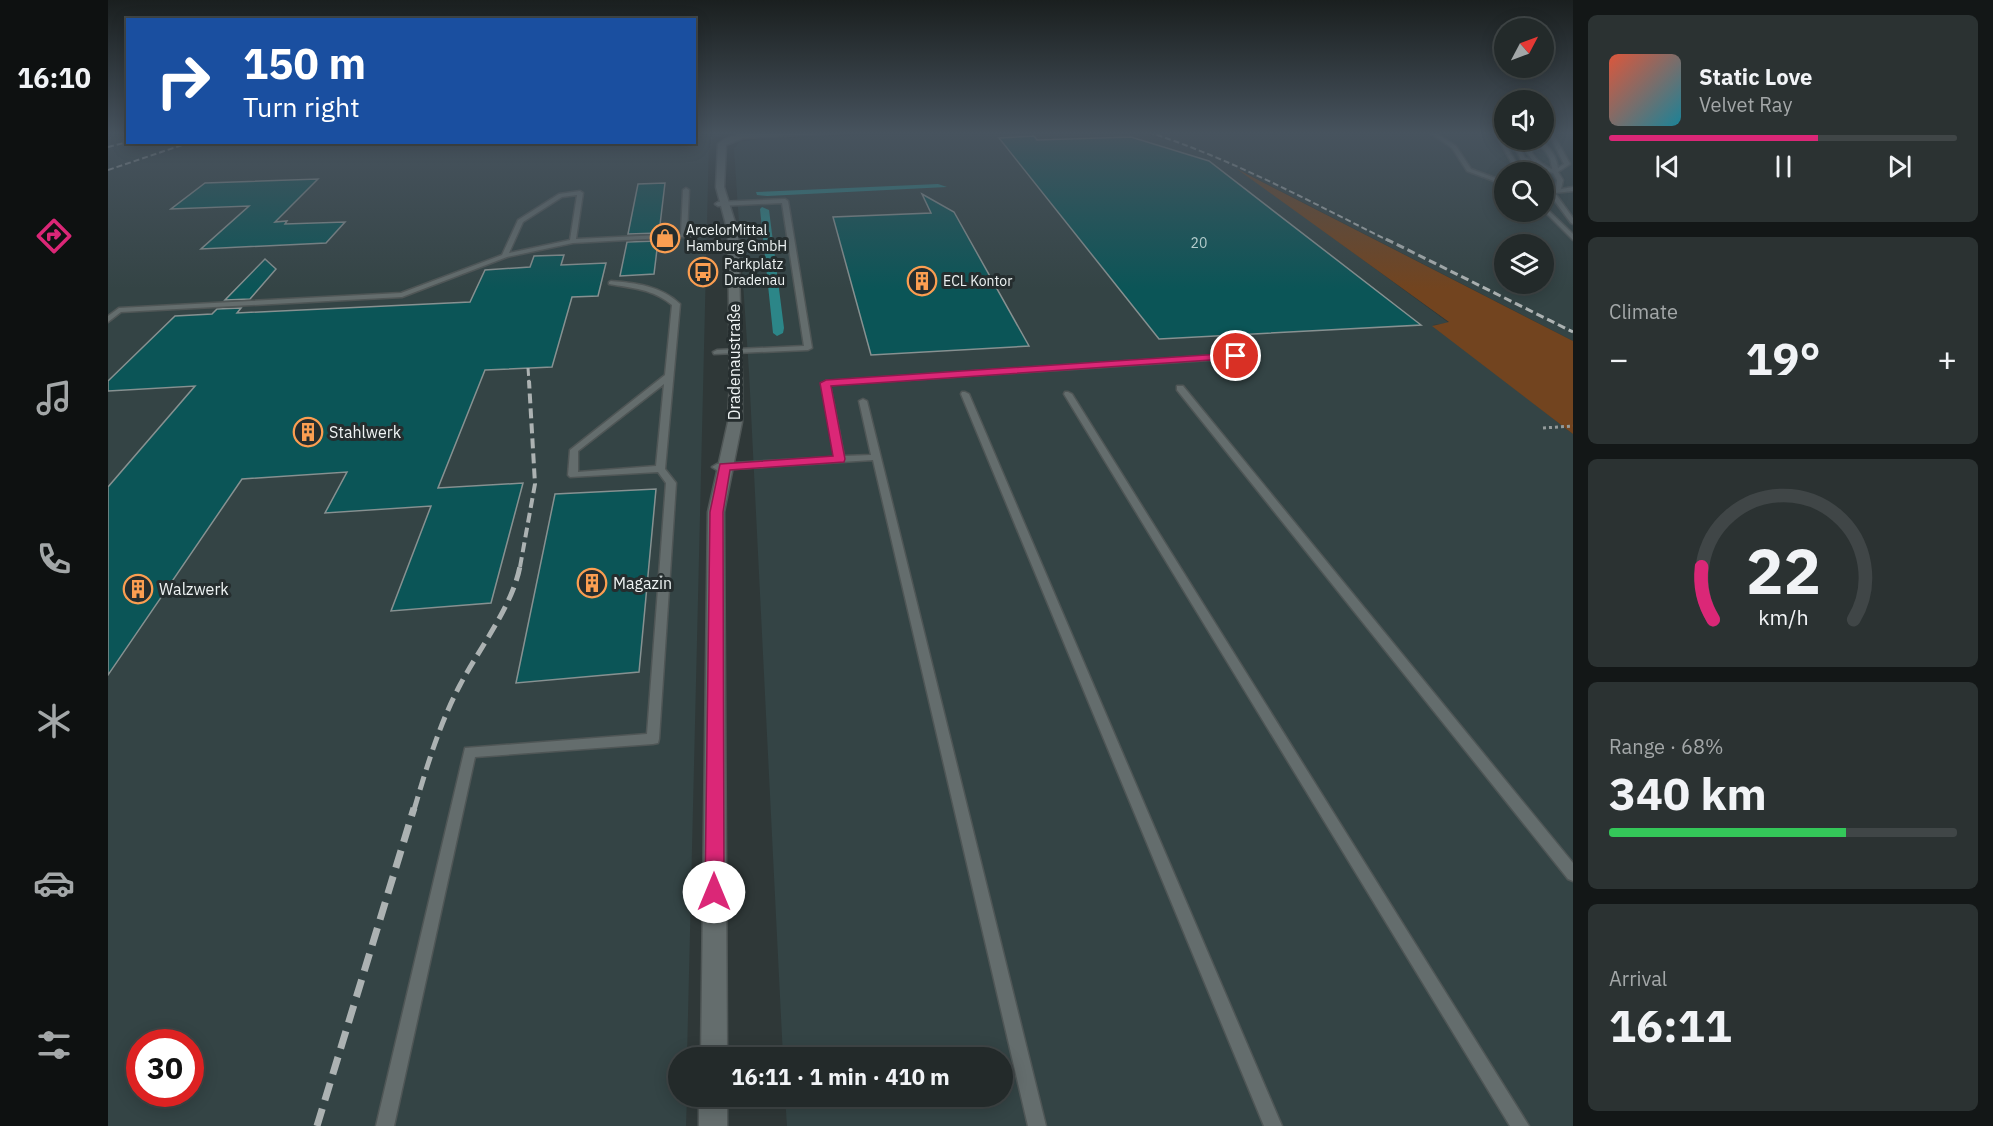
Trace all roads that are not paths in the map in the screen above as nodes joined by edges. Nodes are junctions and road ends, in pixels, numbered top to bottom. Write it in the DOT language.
graph roads {
  1 [pos="720,185"];
  2 [pos="1559,185"];
  3 [pos="1558,189"];
  4 [pos="1573,189"];
  5 [pos="686,190"];
  6 [pos="722,204"];
  7 [pos="1554,218"];
  8 [pos="1573,222"];
  9 [pos="716,234"];
  10 [pos="684,236"];
  11 [pos="1573,238"];
  12 [pos="573,242"];
  13 [pos="505,256"];
  14 [pos="611,283"];
  15 [pos="108,320"];
  16 [pos="735,351"];
  17 [pos="717,352"];
  18 [pos="1236,356"];
  19 [pos="669,376"];
  20 [pos="1180,388"];
  21 [pos="965,394"];
  22 [pos="1068,394"];
  23 [pos="863,400"];
  24 [pos="877,457"];
  25 [pos="840,459"];
  26 [pos="721,467"];
  27 [pos="660,469"];
  28 [pos="1573,874"];
  29 [pos="714,1047"];
  30 [pos="713,1107"];
  31 [pos="385,1126"];
  32 [pos="713,1126"];
  33 [pos="1037,1126"];
  34 [pos="1273,1126"];
  35 [pos="1520,1126"];
  1 -- 6 [label="street, Dradenaustraße"];
  2 -- 3 [label="lane"];
  3 -- 4 [label="lane"];
  3 -- 8 [label="lane"];
  5 -- 10 [label="lane"];
  6 -- 16 [label="street, Dradenaustraße"];
  6 -- 16 [label="lane"];
  7 -- 11 [label="lane"];
  9 -- 10 [label="lane"];
  10 -- 12 [label="lane"];
  12 -- 13 [label="lane"];
  12 -- 13 [label="lane"];
  13 -- 15 [label="lane"];
  14 -- 19 [label="lane"];
  16 -- 17 [label="lane"];
  16 -- 26 [label="street, Dradenaustraße"];
  18 -- 25 [label="lane"];
  19 -- 27 [label="lane"];
  19 -- 27 [label="lane"];
  20 -- 28 [label="lane"];
  21 -- 34 [label="lane"];
  22 -- 35 [label="lane"];
  23 -- 24 [label="lane"];
  24 -- 25 [label="lane"];
  24 -- 33 [label="lane"];
  25 -- 26 [label="lane"];
  26 -- 29 [label="street, Dradenaustraße"];
  27 -- 31 [label="lane"];
  30 -- 32 [label="street"];
}
